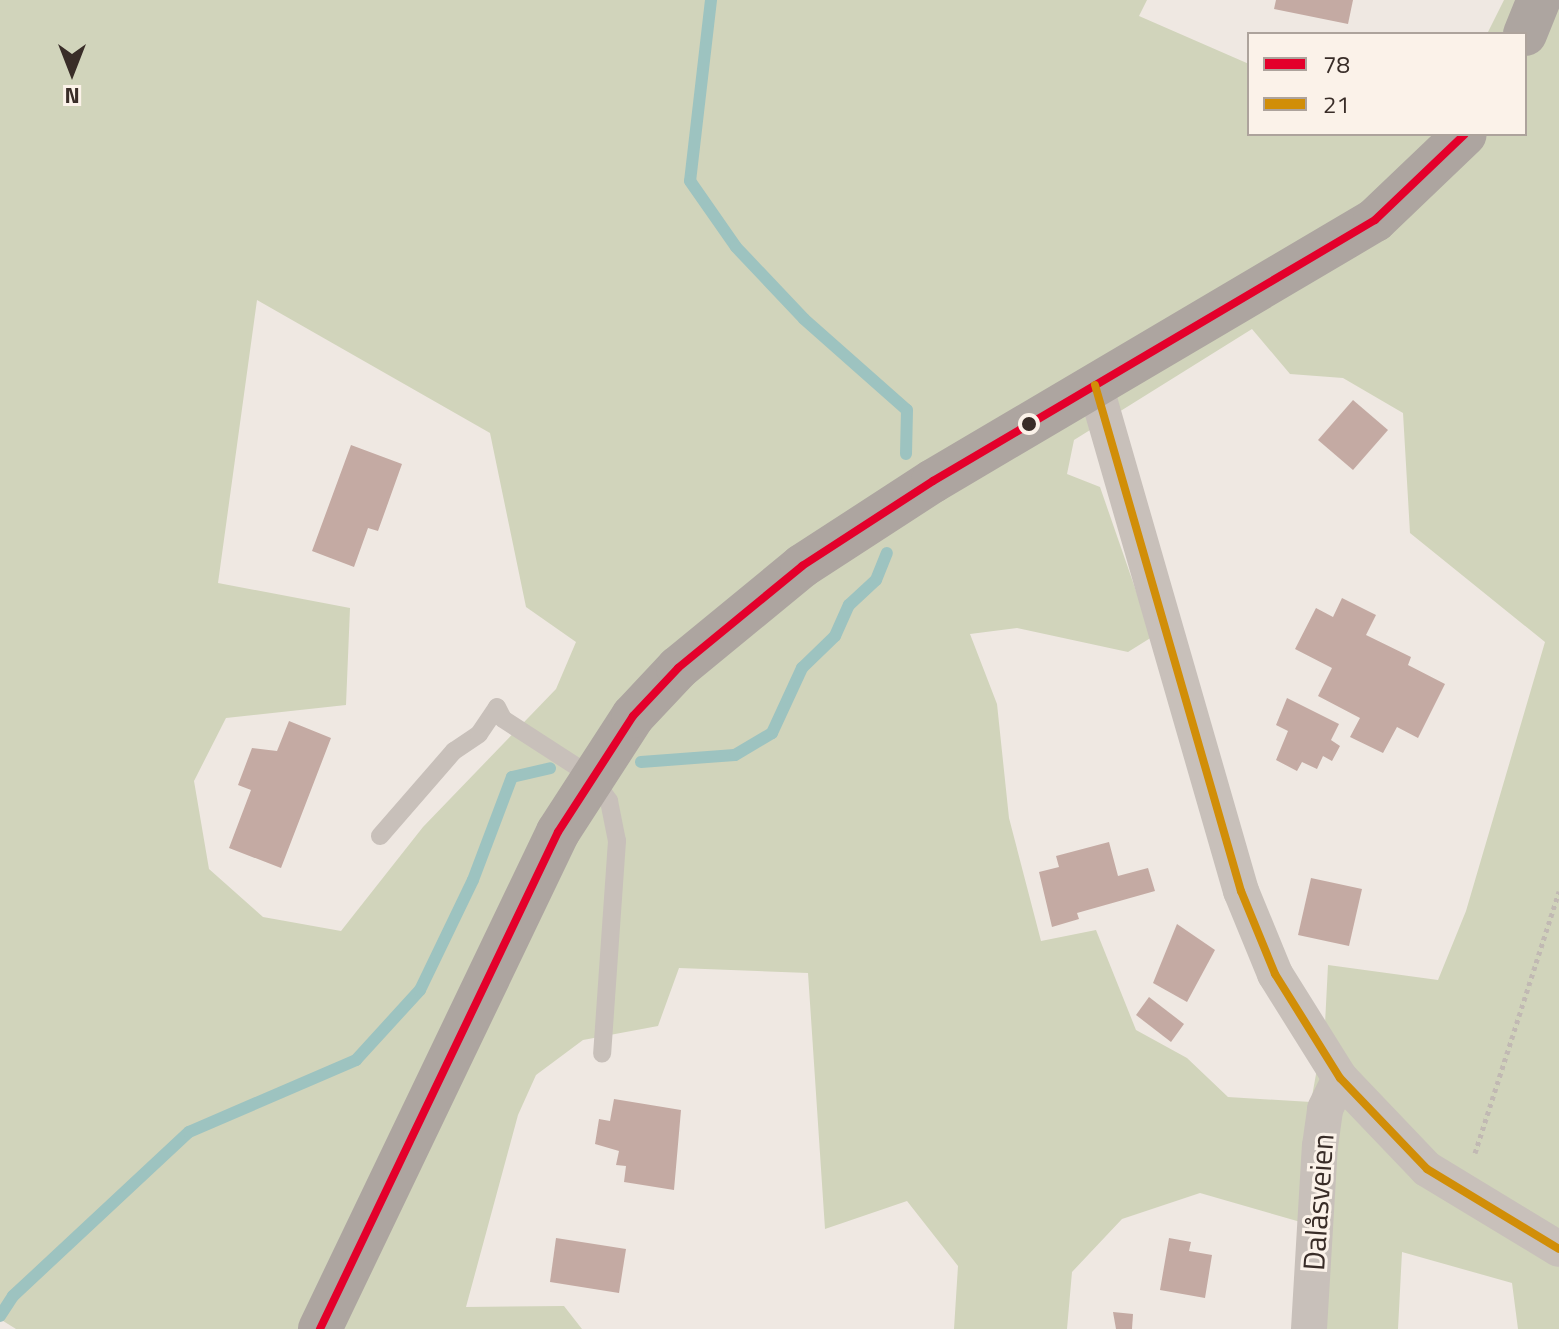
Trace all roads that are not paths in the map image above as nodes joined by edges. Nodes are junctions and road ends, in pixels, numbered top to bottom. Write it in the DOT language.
graph roads {
  1 [pos="1539,0"];
  2 [pos="1526,32"];
  3 [pos="1463,136"];
  4 [pos="1095,385"];
  5 [pos="591,776"];
  6 [pos="380,836"];
  7 [pos="602,1053"];
  8 [pos="1340,1078"];
  9 [pos="1559,1249"];
  10 [pos="320,1329"];
  11 [pos="1309,1329"];
  1 -- 2 [label="main road"];
  3 -- 4 [label="main road"];
  4 -- 5 [label="main road"];
  4 -- 8 [label="street"];
  5 -- 6 [label="lane"];
  5 -- 7 [label="lane"];
  5 -- 10 [label="main road"];
  8 -- 9 [label="street"];
  8 -- 11 [label="street, Dalåsveien"];
}
